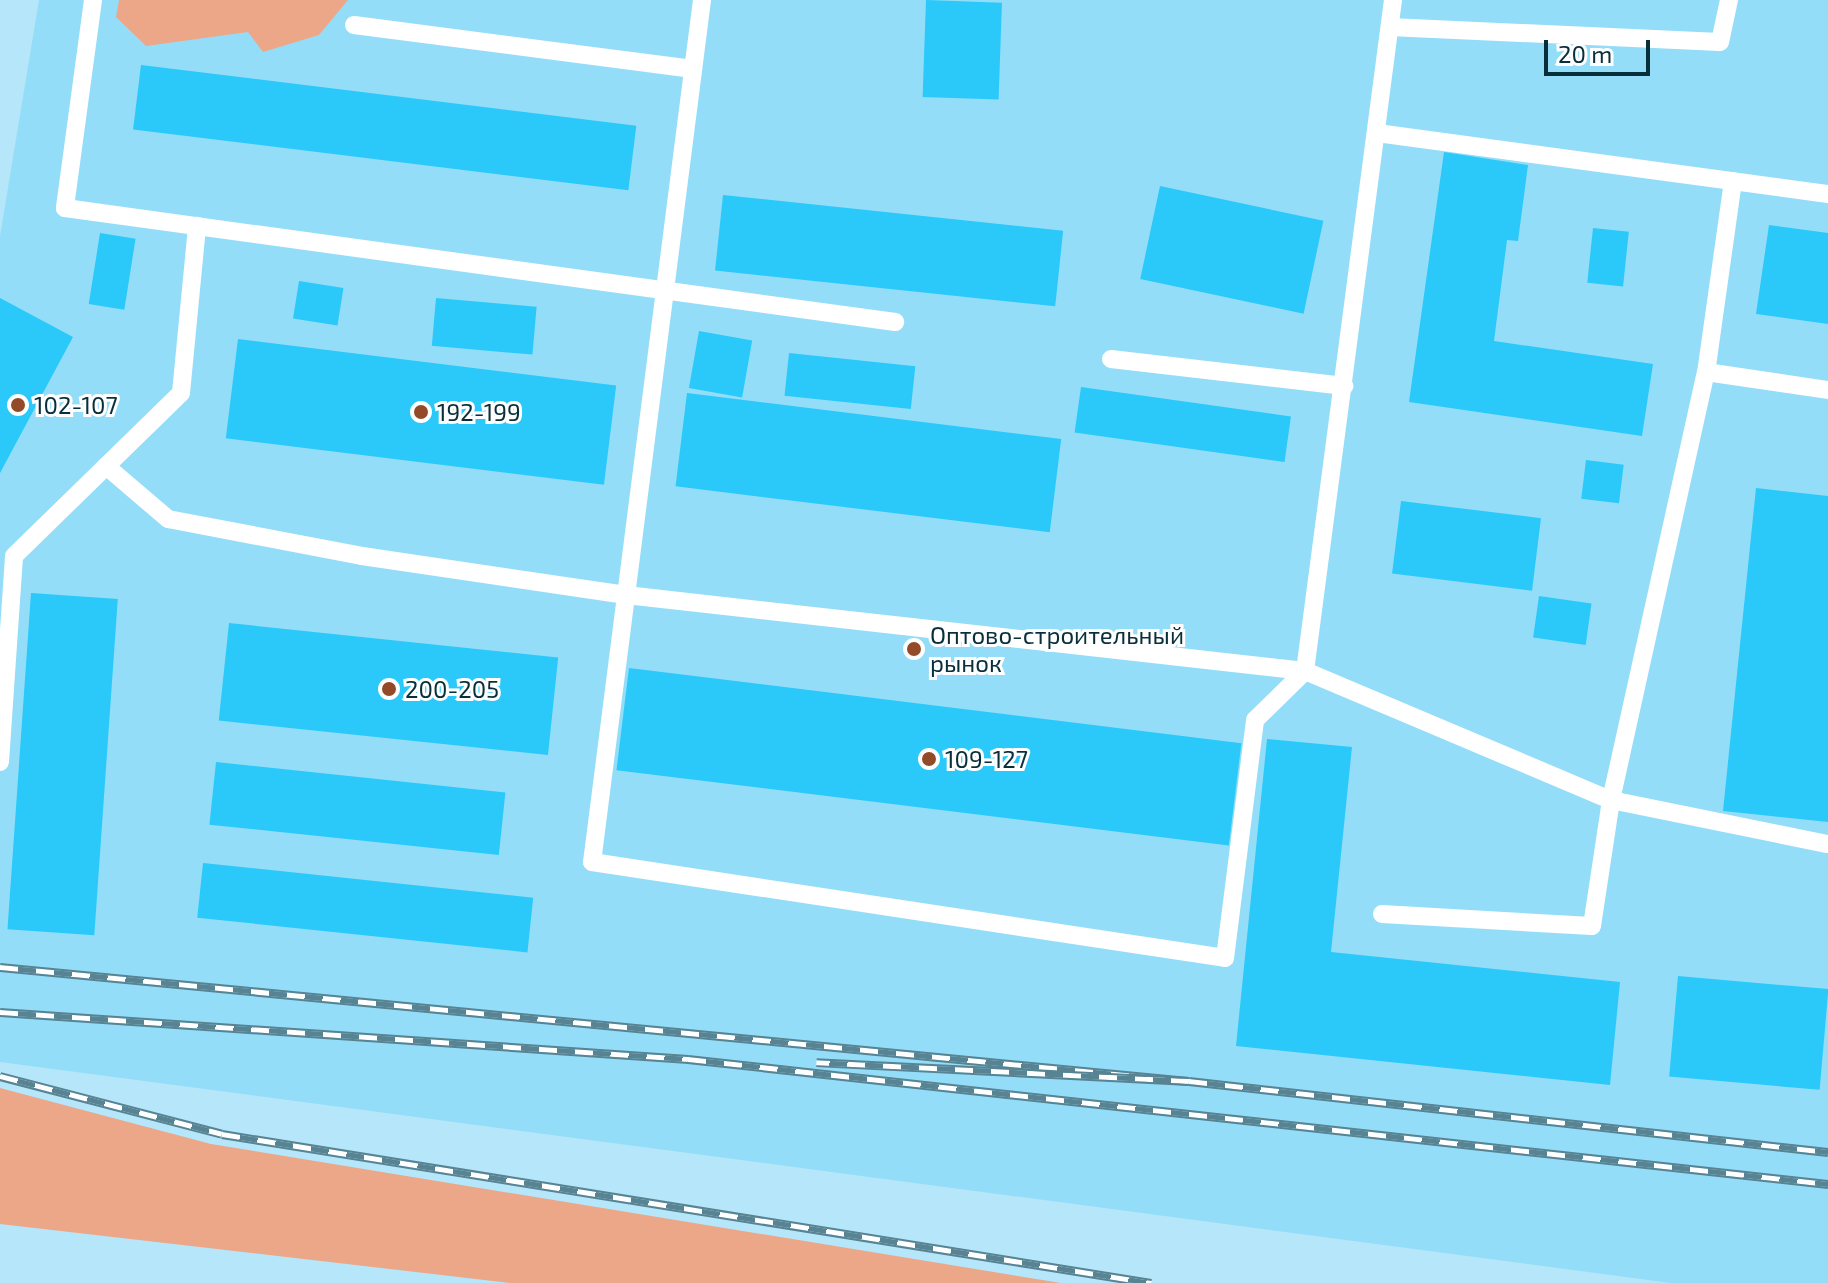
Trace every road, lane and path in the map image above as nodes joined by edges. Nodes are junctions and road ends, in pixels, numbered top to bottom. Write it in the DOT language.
graph roads {
  1 [pos="93,0"];
  2 [pos="702,0"];
  3 [pos="1393,0"];
  4 [pos="1729,0"];
  5 [pos="354,25"];
  6 [pos="1390,27"];
  7 [pos="693,69"];
  8 [pos="1377,133"];
  9 [pos="1733,181"];
  10 [pos="1828,194"];
  11 [pos="197,226"];
  12 [pos="665,290"];
  13 [pos="895,322"];
  14 [pos="1111,359"];
  15 [pos="1706,372"];
  16 [pos="1344,386"];
  17 [pos="1828,390"];
  18 [pos="106,466"];
  19 [pos="626,595"];
  20 [pos="1305,671"];
  21 [pos="0,762"];
  22 [pos="1611,800"];
  23 [pos="1828,844"];
  24 [pos="1382,914"];
  1 -- 11 [label="lane"];
  2 -- 7 [label="lane"];
  3 -- 6 [label="lane"];
  4 -- 6 [label="lane"];
  5 -- 7 [label="lane"];
  6 -- 8 [label="lane"];
  7 -- 12 [label="lane"];
  8 -- 9 [label="lane"];
  8 -- 16 [label="lane"];
  9 -- 10 [label="lane"];
  9 -- 15 [label="lane"];
  11 -- 12 [label="lane"];
  11 -- 18 [label="lane"];
  12 -- 13 [label="lane"];
  12 -- 19 [label="lane"];
  14 -- 16 [label="lane"];
  15 -- 17 [label="lane"];
  15 -- 22 [label="lane"];
  16 -- 20 [label="lane"];
  18 -- 19 [label="lane"];
  18 -- 21 [label="lane"];
  19 -- 20 [label="lane"];
  19 -- 20 [label="lane"];
  20 -- 22 [label="lane"];
  22 -- 23 [label="lane"];
  22 -- 24 [label="lane"];
}
